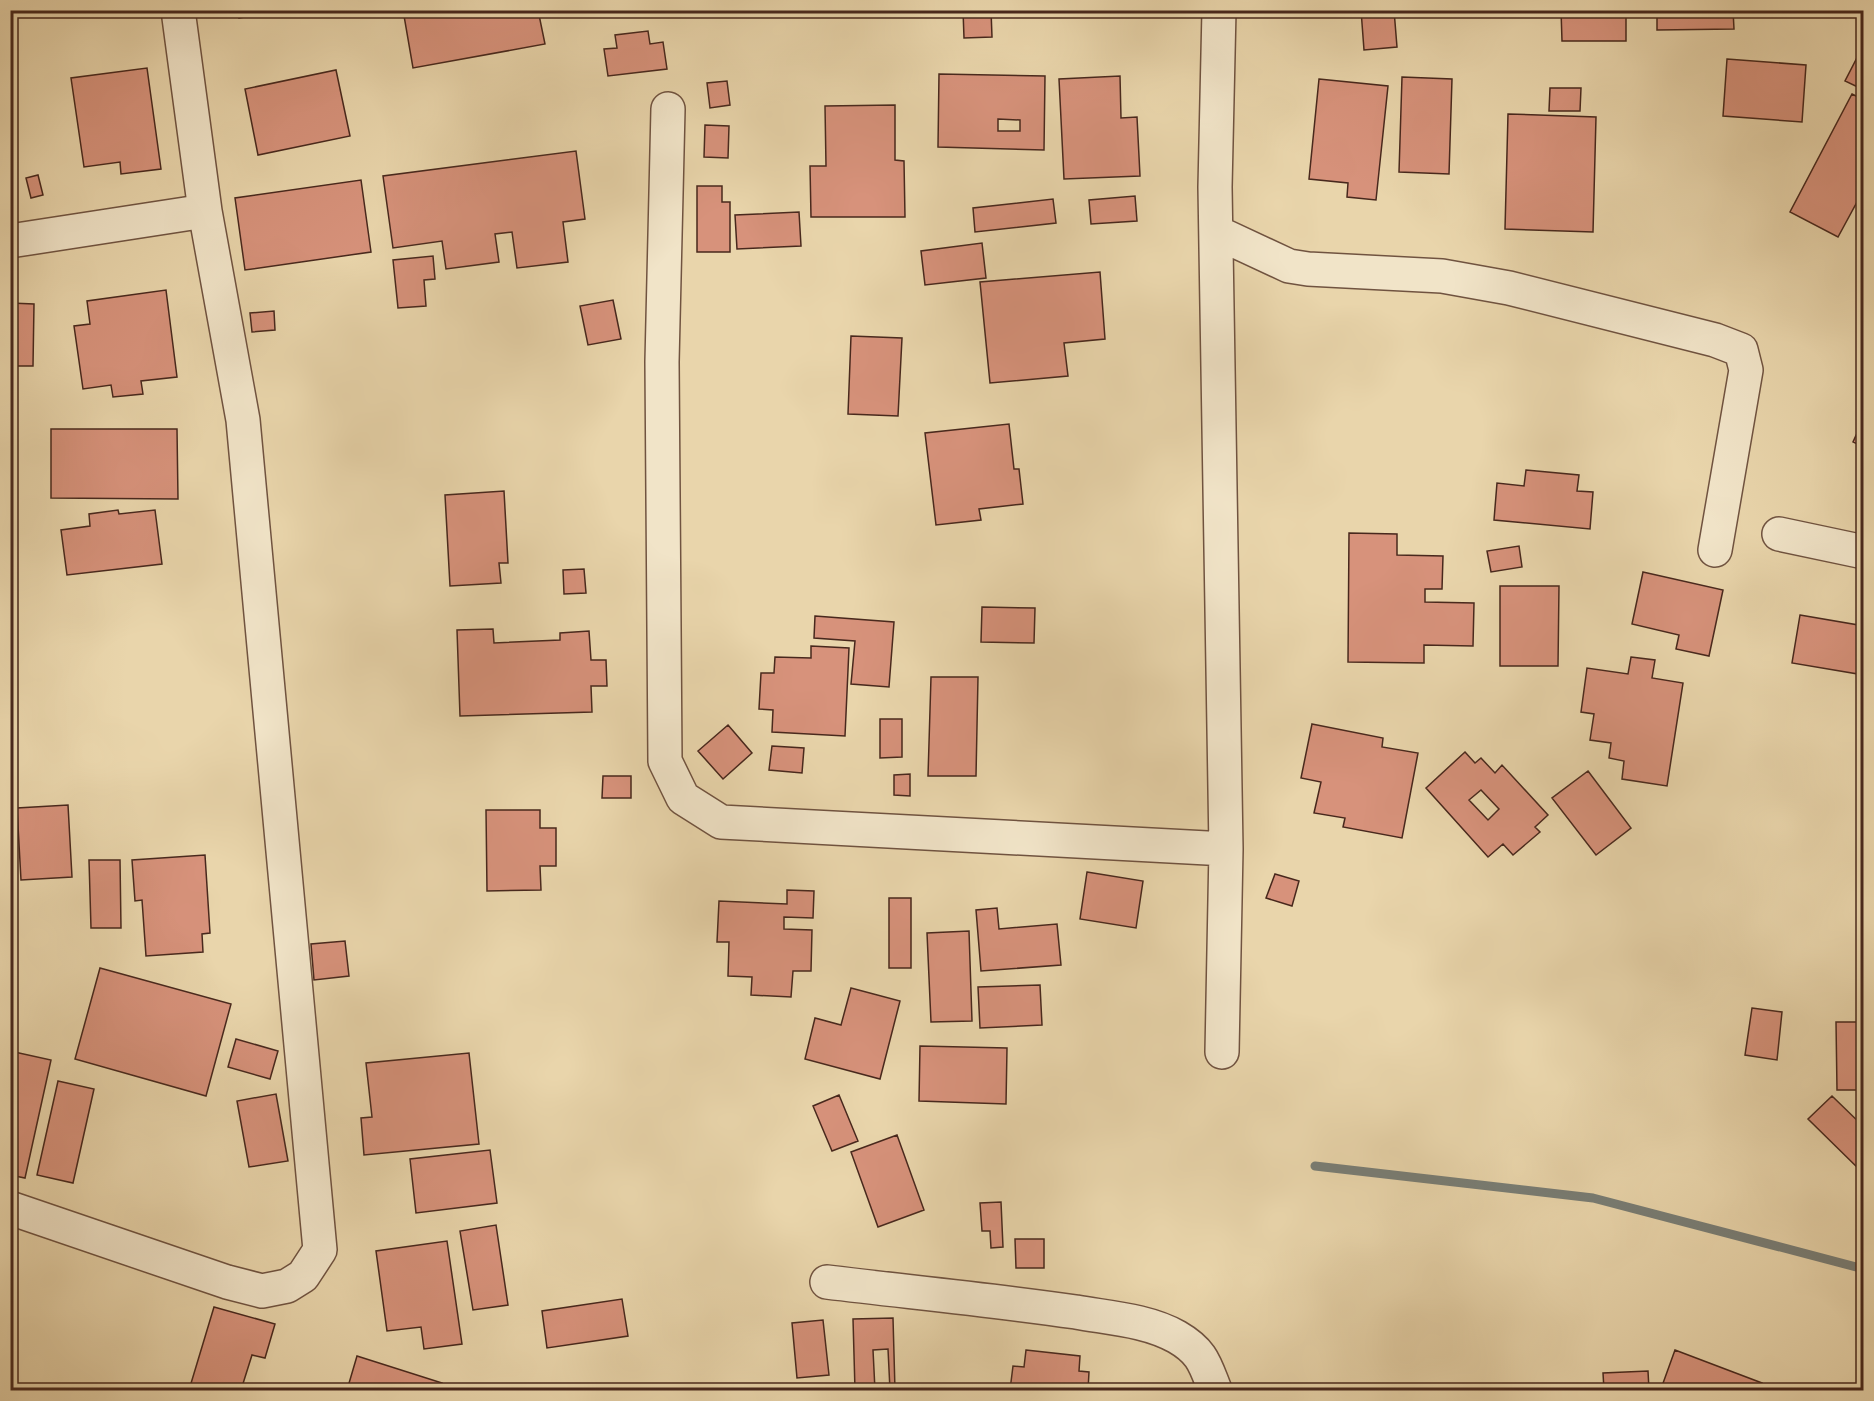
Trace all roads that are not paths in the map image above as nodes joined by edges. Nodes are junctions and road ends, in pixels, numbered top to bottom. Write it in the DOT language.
graph roads {
  1 [pos="178,10"];
  2 [pos="1219,10"];
  3 [pos="668,109"];
  4 [pos="205,212"];
  5 [pos="1216,232"];
  6 [pos="10,242"];
  7 [pos="1779,534"];
  8 [pos="1715,550"];
  9 [pos="1863,552"];
  10 [pos="1226,849"];
  11 [pos="1222,1052"];
  12 [pos="10,1208"];
  13 [pos="827,1282"];
  14 [pos="1215,1390"];
  1 -- 4 [label="street"];
  2 -- 5 [label="street"];
  3 -- 10 [label="street"];
  4 -- 6 [label="street"];
  4 -- 12 [label="street"];
  5 -- 8 [label="street"];
  5 -- 10 [label="street"];
  7 -- 9 [label="street"];
  10 -- 11 [label="street"];
  13 -- 14 [label="street"];
}
